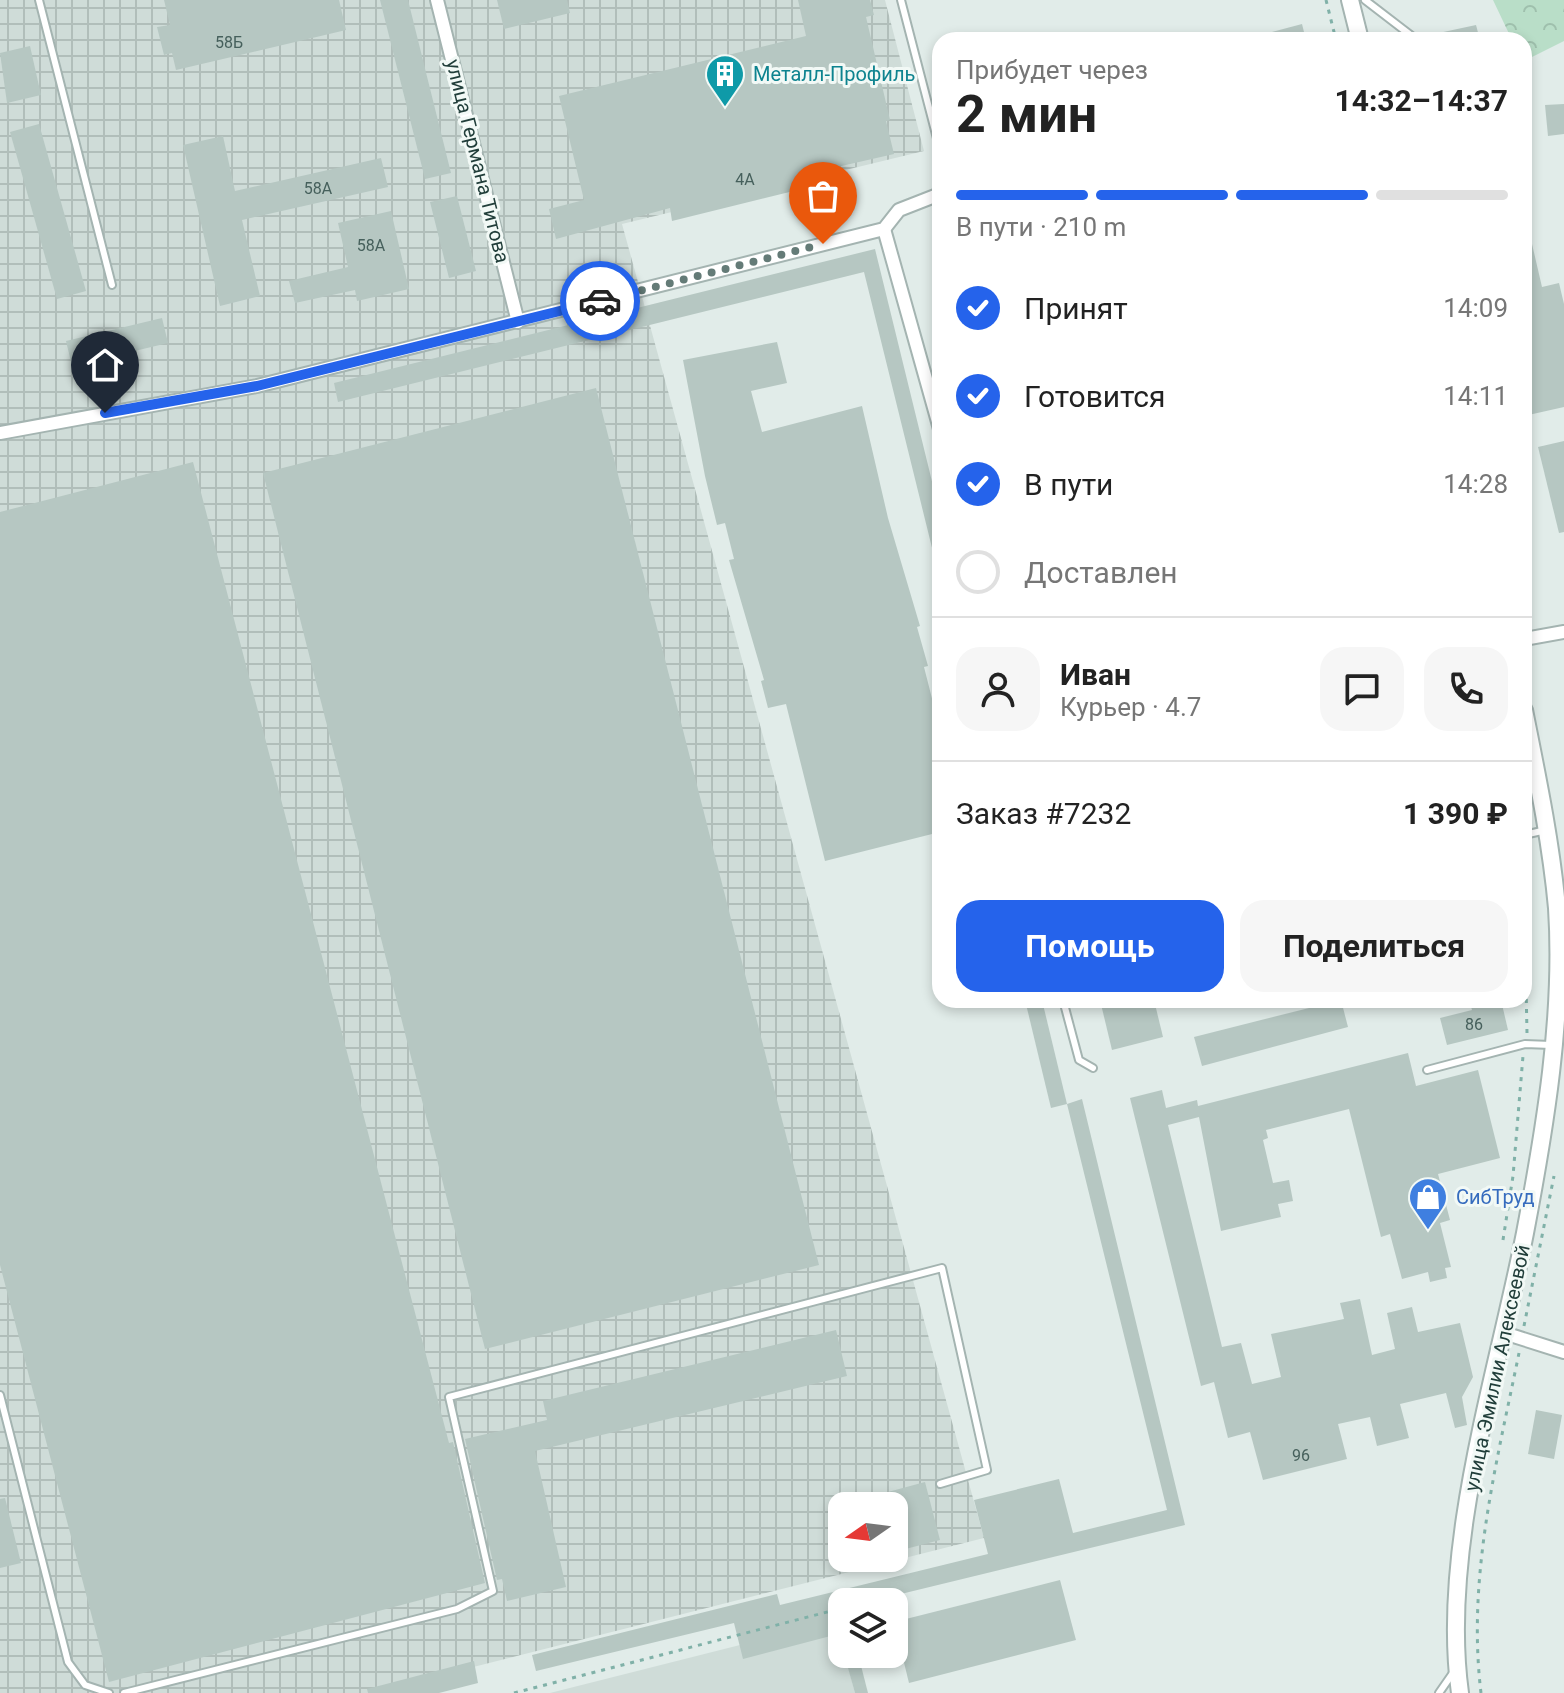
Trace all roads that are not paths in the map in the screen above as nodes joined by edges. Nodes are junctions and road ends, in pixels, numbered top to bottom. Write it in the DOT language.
graph roads {
  1 [pos="39,0"];
  2 [pos="437,0"];
  3 [pos="901,0"];
  4 [pos="1350,0"];
  5 [pos="1365,0"];
  6 [pos="1358,32"];
  7 [pos="1407,32"];
  8 [pos="932,119"];
  9 [pos="932,197"];
  10 [pos="884,229"];
  11 [pos="112,285"];
  12 [pos="518,322"];
  13 [pos="932,400"];
  14 [pos="0,433"];
  15 [pos="1564,632"];
  16 [pos="1532,638"];
  17 [pos="1532,754"];
  18 [pos="1546,830"];
  19 [pos="1532,833"];
  20 [pos="1065,1008"];
  21 [pos="1554,1045"];
  22 [pos="1093,1068"];
  23 [pos="1427,1070"];
  24 [pos="1504,1333"];
  25 [pos="1564,1352"];
  26 [pos="0,1395"];
  27 [pos="940,1484"];
  28 [pos="1457,1667"];
  29 [pos="109,1693"];
  30 [pos="124,1693"];
  31 [pos="1439,1693"];
  32 [pos="1460,1693"];
  1 -- 11 [label="lane"];
  2 -- 12 [label="street, улица Германа Титова"];
  3 -- 8 [label="lane"];
  4 -- 6 [label="street"];
  5 -- 7 [label="lane"];
  9 -- 10 [label="street"];
  10 -- 12 [label="street"];
  10 -- 13 [label="street"];
  12 -- 14 [label="street"];
  15 -- 16 [label="street"];
  17 -- 18 [label="street, улица Эмилии Алексеевой"];
  18 -- 19 [label="lane"];
  18 -- 21 [label="street, улица Эмилии Алексеевой"];
  20 -- 22 [label="lane"];
  21 -- 23 [label="lane"];
  21 -- 24 [label="street, улица Эмилии Алексеевой"];
  24 -- 25 [label="street"];
  24 -- 28 [label="street, улица Эмилии Алексеевой"];
  26 -- 29 [label="lane"];
  27 -- 30 [label="lane"];
  28 -- 31 [label="lane"];
  28 -- 32 [label="street, улица Эмилии Алексеевой"];
}
